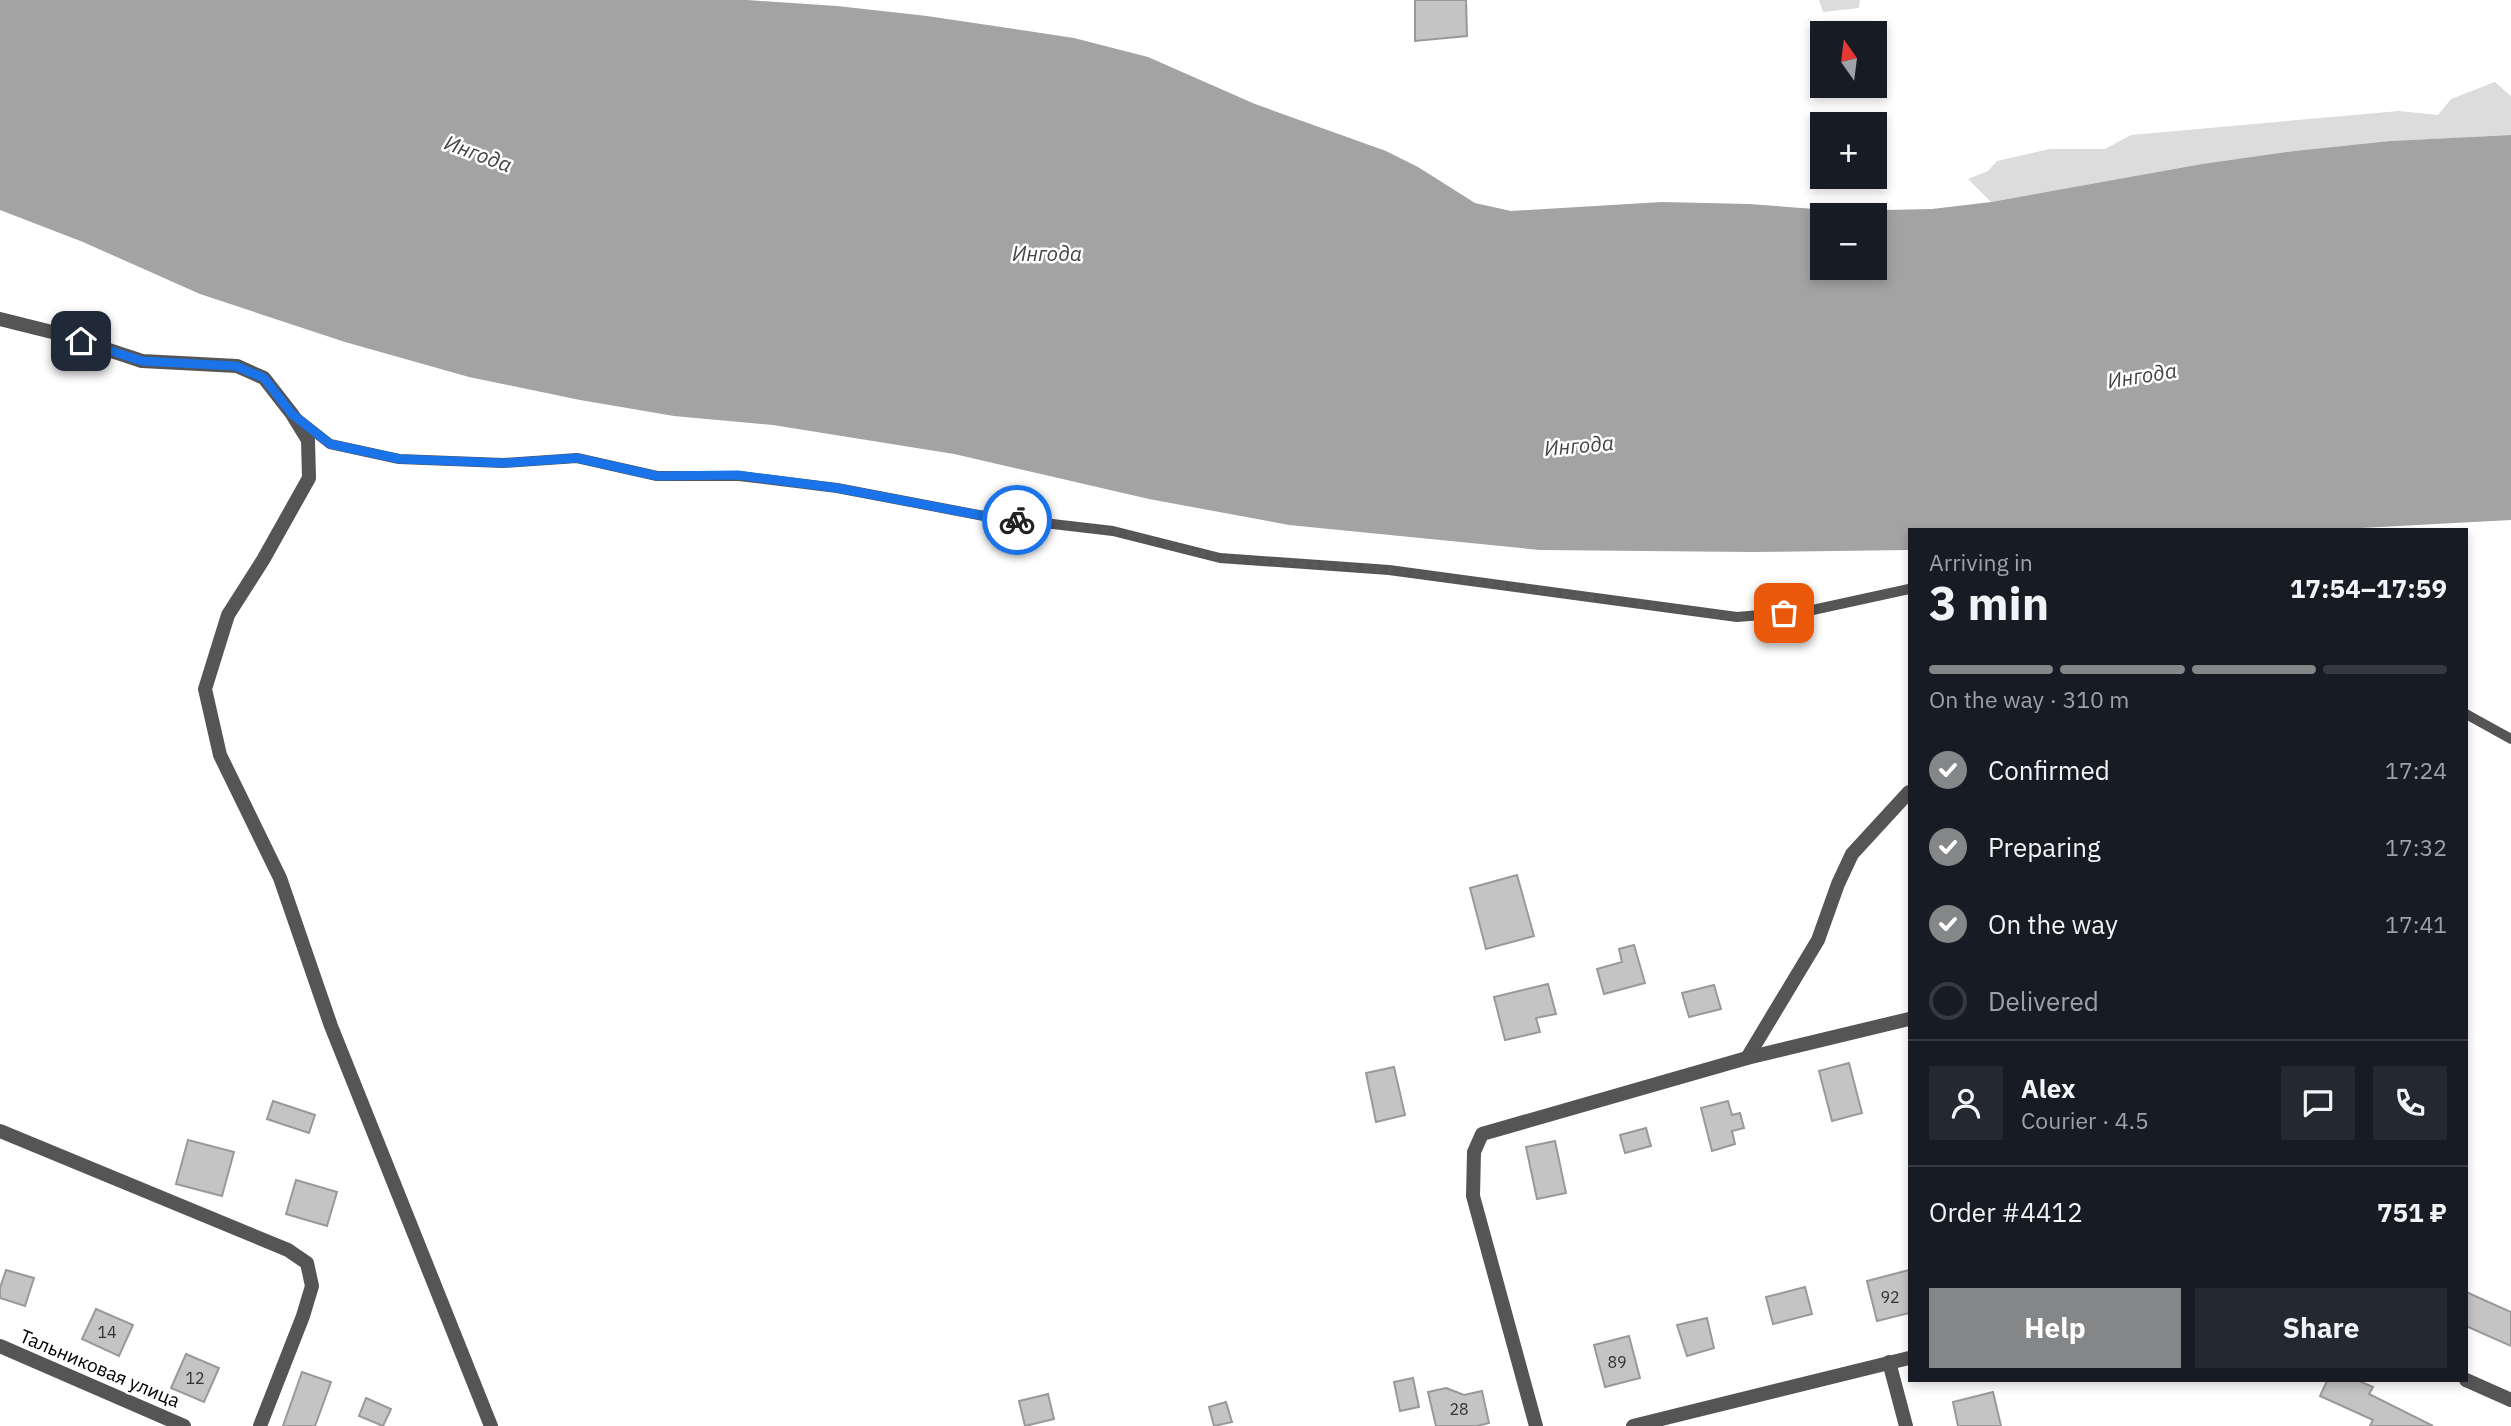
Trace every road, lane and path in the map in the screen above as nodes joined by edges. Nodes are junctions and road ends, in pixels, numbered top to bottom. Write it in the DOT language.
graph roads {
  1 [pos="0,319"];
  2 [pos="292,414"];
  3 [pos="1908,589"];
  4 [pos="2468,715"];
  5 [pos="2511,739"];
  6 [pos="1908,793"];
  7 [pos="1908,1019"];
  8 [pos="1747,1058"];
  9 [pos="0,1131"];
  10 [pos="0,1346"];
  11 [pos="1908,1358"];
  12 [pos="1889,1362"];
  13 [pos="2468,1381"];
  14 [pos="2511,1400"];
  15 [pos="184,1426"];
  16 [pos="260,1426"];
  17 [pos="491,1426"];
  18 [pos="1536,1426"];
  19 [pos="1633,1426"];
  20 [pos="1906,1426"];
  1 -- 2 [label="street"];
  2 -- 3 [label="lane"];
  2 -- 17 [label="street"];
  4 -- 5 [label="lane"];
  6 -- 8 [label="street"];
  7 -- 8 [label="street"];
  8 -- 18 [label="street"];
  9 -- 16 [label="street"];
  10 -- 15 [label="street, Тальниковая улица"];
  11 -- 12 [label="street"];
  12 -- 19 [label="street"];
  12 -- 20 [label="street"];
  13 -- 14 [label="street"];
}
